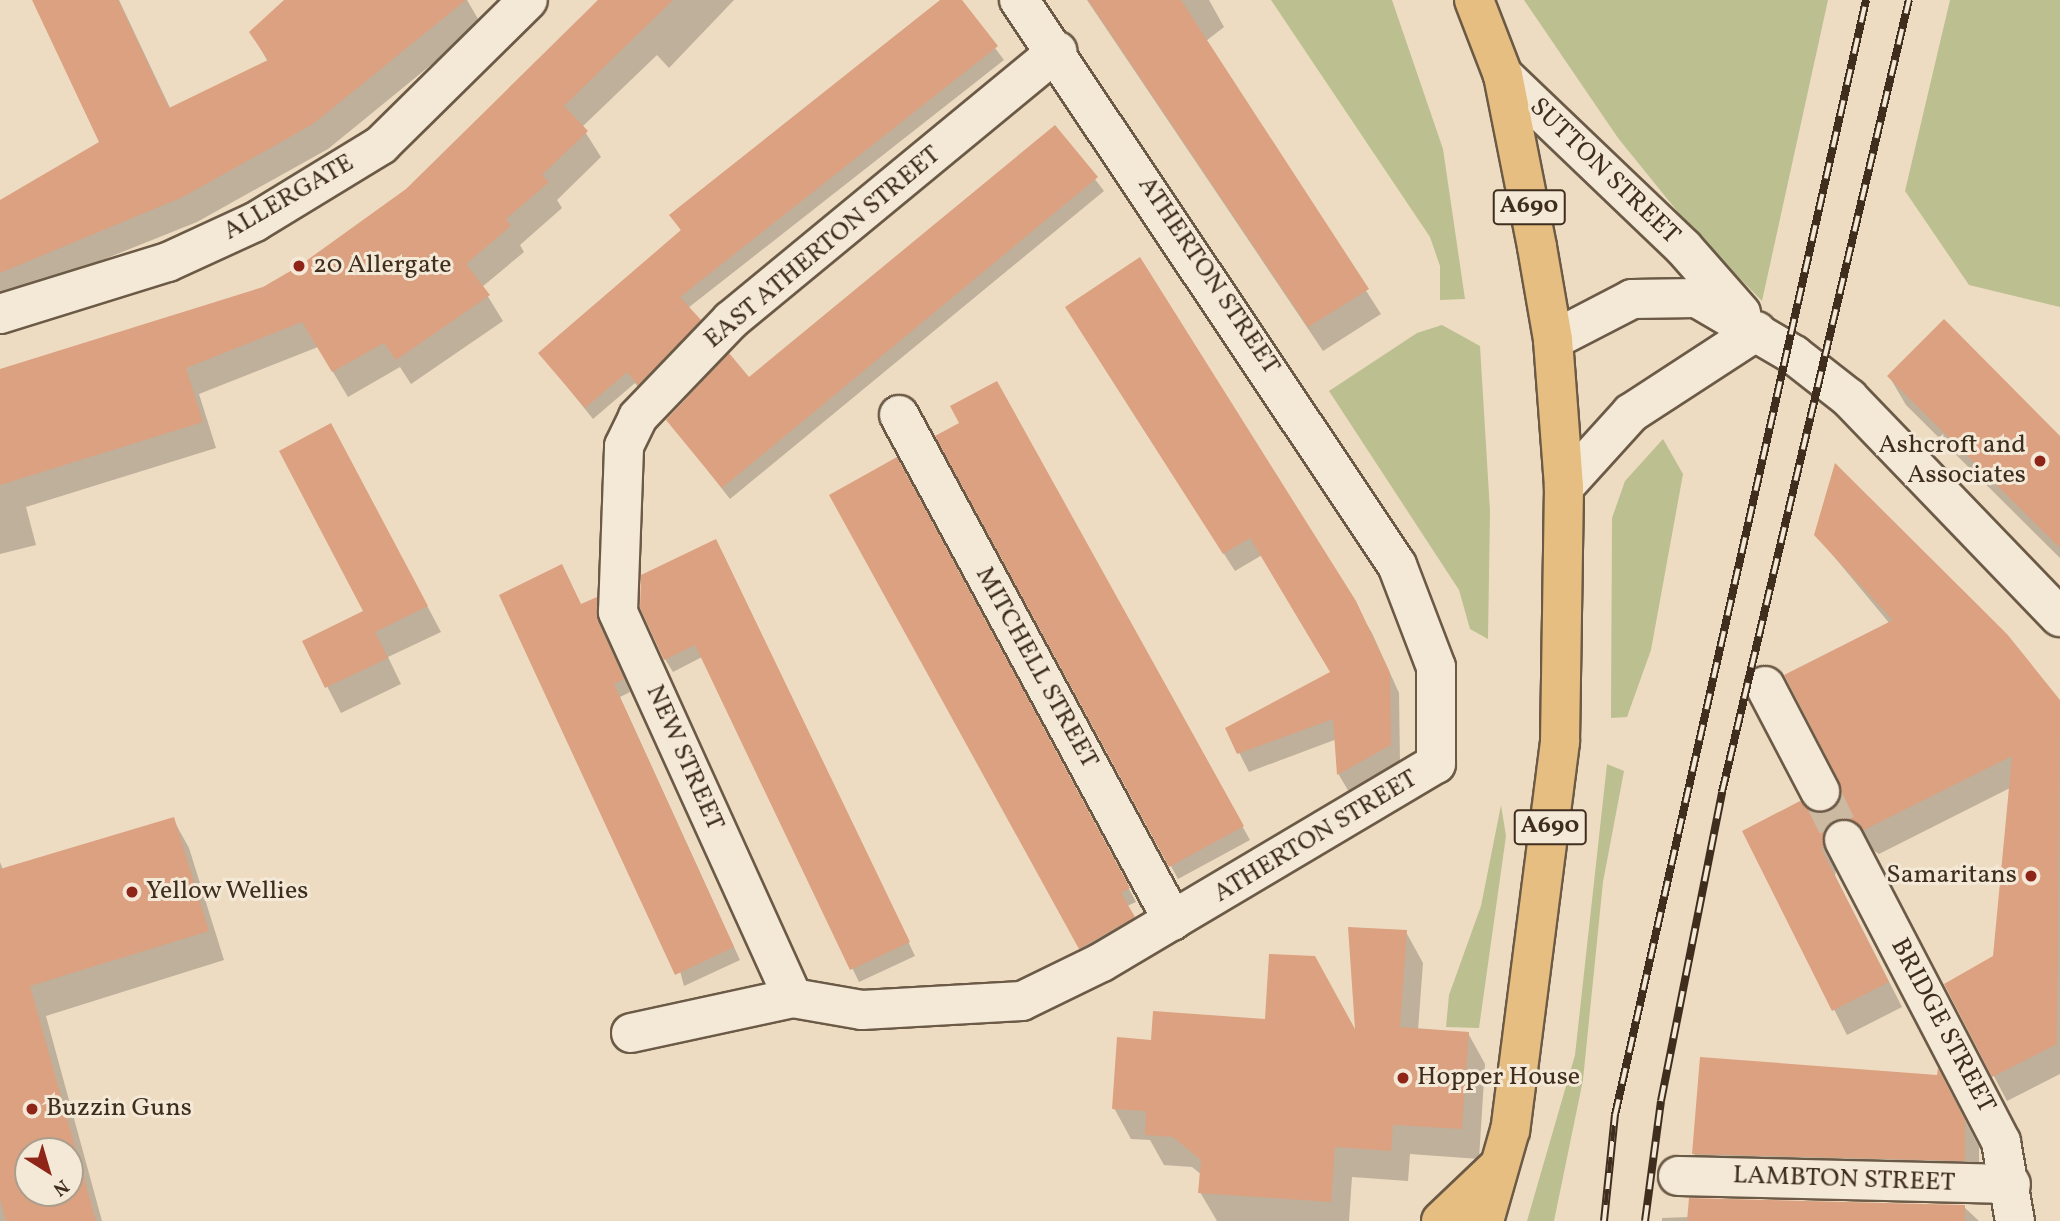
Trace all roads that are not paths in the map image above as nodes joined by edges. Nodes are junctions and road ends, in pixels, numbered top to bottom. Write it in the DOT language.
graph roads {
  1 [pos="528,0"];
  2 [pos="1019,0"];
  3 [pos="1474,0"];
  4 [pos="1058,51"];
  5 [pos="1503,75"];
  6 [pos="0,314"];
  7 [pos="1756,331"];
  8 [pos="1553,340"];
  9 [pos="899,415"];
  10 [pos="1564,487"];
  11 [pos="620,510"];
  12 [pos="2060,617"];
  13 [pos="1765,686"];
  14 [pos="1820,791"];
  15 [pos="1844,840"];
  16 [pos="1174,921"];
  17 [pos="793,998"];
  18 [pos="631,1033"];
  19 [pos="1500,1164"];
  20 [pos="1678,1176"];
  21 [pos="2013,1203"];
  22 [pos="1441,1221"];
  23 [pos="1484,1221"];
  1 -- 6 [label="street, ALLERGATE"];
  2 -- 4 [label="street, ATHERTON STREET"];
  3 -- 5 [label="highway, SUTTON STREET / A690"];
  4 -- 11 [label="street, EAST ATHERTON STREET"];
  4 -- 16 [label="street, ATHERTON STREET"];
  5 -- 7 [label="street, SUTTON STREET"];
  5 -- 8 [label="highway, A690"];
  7 -- 8 [label="street, SUTTON STREET"];
  7 -- 10 [label="street"];
  7 -- 12 [label="street, SUTTON STREET"];
  8 -- 10 [label="highway, A690"];
  9 -- 16 [label="street, MITCHELL STREET"];
  10 -- 19 [label="highway, A690"];
  11 -- 17 [label="street, NEW STREET"];
  13 -- 14 [label="street"];
  15 -- 21 [label="street, BRIDGE STREET"];
  16 -- 17 [label="street, ATHERTON STREET"];
  17 -- 18 [label="street, ATHERTON STREET"];
  19 -- 22 [label="highway, A690"];
  19 -- 23 [label="highway, A690"];
  20 -- 21 [label="street, LAMBTON STREET"];
}
